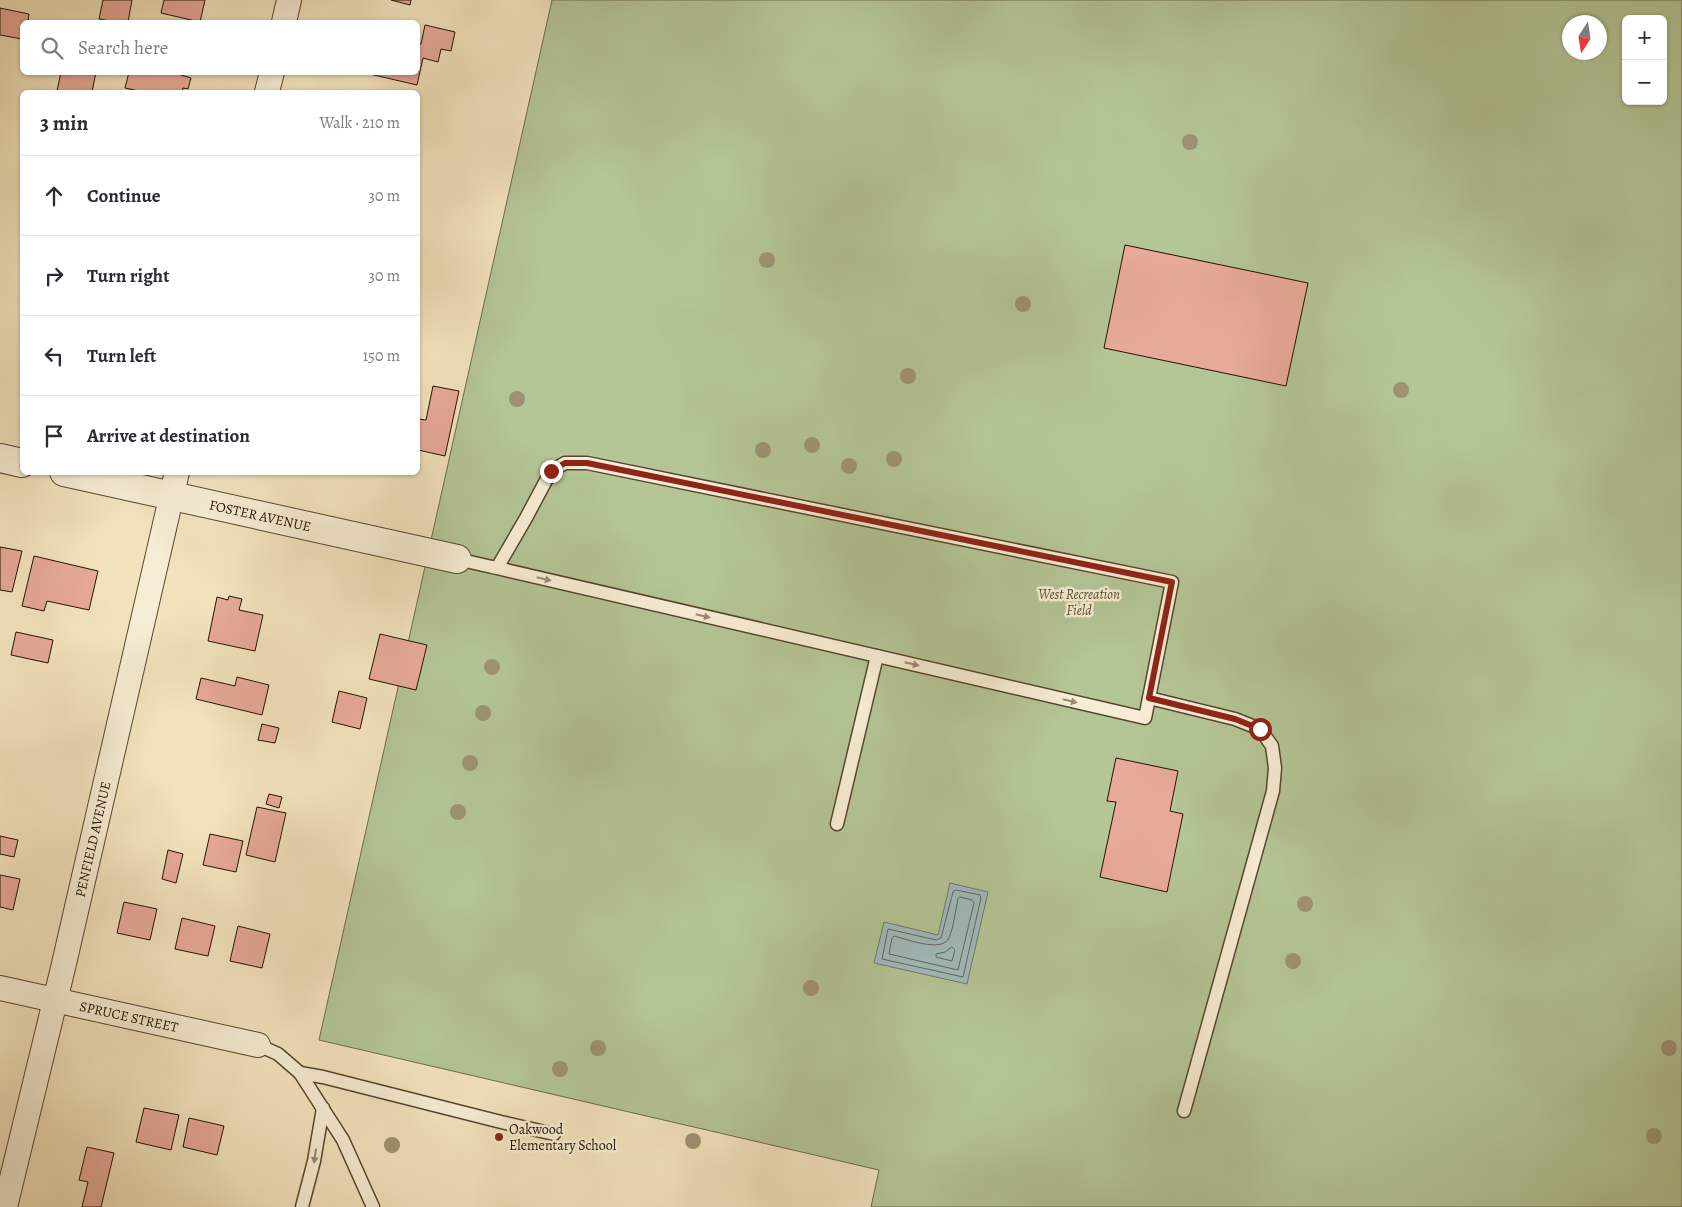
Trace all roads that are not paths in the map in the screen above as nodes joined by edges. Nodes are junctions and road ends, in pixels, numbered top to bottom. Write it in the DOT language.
graph roads {
  1 [pos="289,0"];
  2 [pos="284,20"];
  3 [pos="271,75"];
  4 [pos="268,90"];
  5 [pos="0,458"];
  6 [pos="20,463"];
  7 [pos="89,475"];
  8 [pos="174,485"];
  9 [pos="457,559"];
  10 [pos="497,568"];
  11 [pos="877,656"];
  12 [pos="1149,698"];
  13 [pos="837,824"];
  14 [pos="0,988"];
  15 [pos="55,1000"];
  16 [pos="258,1045"];
  17 [pos="300,1073"];
  18 [pos="323,1108"];
  19 [pos="1184,1111"];
  20 [pos="554,1134"];
  21 [pos="5,1207"];
  22 [pos="302,1207"];
  23 [pos="373,1207"];
  1 -- 2 [label="street"];
  3 -- 4 [label="street"];
  5 -- 6 [label="street"];
  7 -- 8 [label="street, FOSTER AVENUE"];
  8 -- 9 [label="street, FOSTER AVENUE"];
  8 -- 15 [label="street, PENFIELD AVENUE"];
  9 -- 10 [label="lane"];
  10 -- 11 [label="lane, one-way"];
  10 -- 12 [label="lane"];
  11 -- 12 [label="lane, one-way"];
  11 -- 13 [label="lane"];
  12 -- 19 [label="lane"];
  14 -- 15 [label="street, SPRUCE STREET"];
  15 -- 16 [label="street, SPRUCE STREET"];
  15 -- 21 [label="street, PENFIELD AVENUE"];
  16 -- 17 [label="lane"];
  17 -- 18 [label="lane"];
  17 -- 20 [label="lane"];
  18 -- 22 [label="lane, one-way"];
  18 -- 23 [label="lane"];
}
